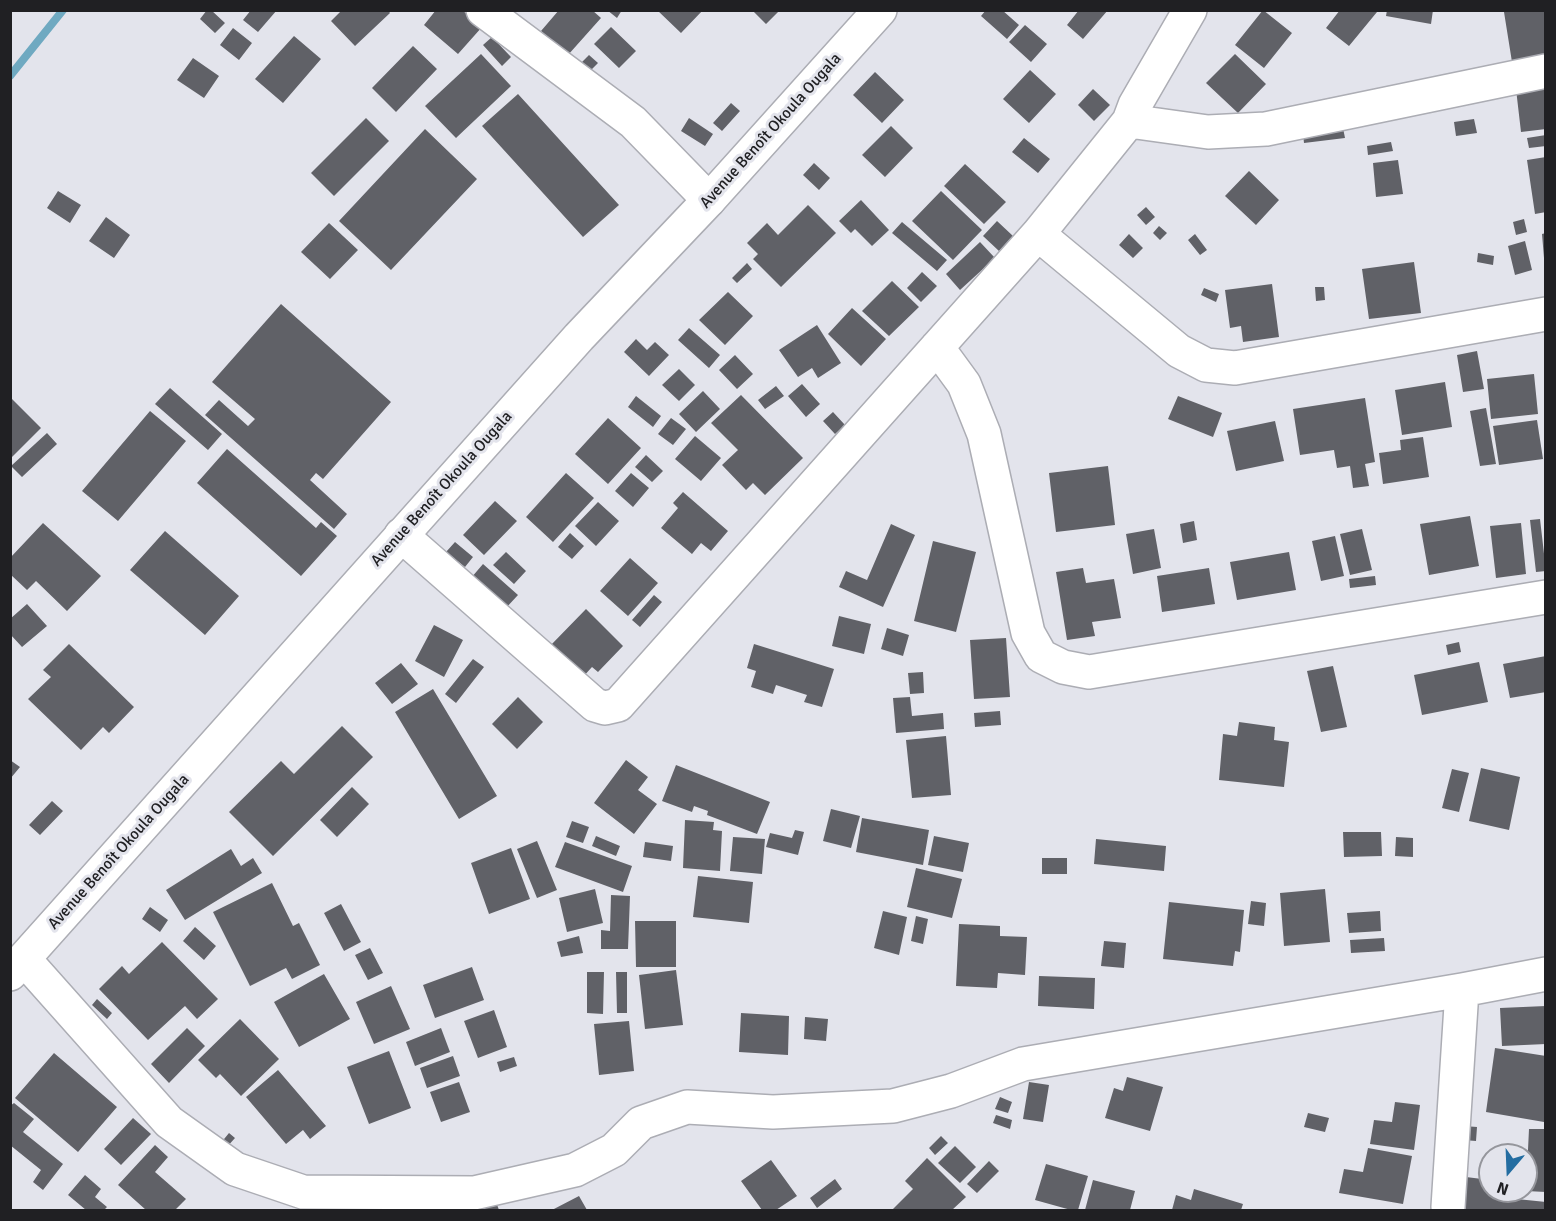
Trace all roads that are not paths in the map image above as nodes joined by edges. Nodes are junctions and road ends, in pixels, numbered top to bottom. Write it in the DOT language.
graph roads {
  1 [pos="483,10"];
  2 [pos="880,10"];
  3 [pos="1190,10"];
  4 [pos="1545,70"];
  5 [pos="1129,121"];
  6 [pos="709,200"];
  7 [pos="1038,234"];
  8 [pos="1545,314"];
  9 [pos="937,347"];
  10 [pos="401,535"];
  11 [pos="1545,597"];
  12 [pos="17,966"];
  13 [pos="1545,974"];
  14 [pos="1462,990"];
  15 [pos="1448,1207"];
  1 -- 6 [label="street"];
  2 -- 6 [label="street, Avenue Benoît Okoula Ougala"];
  3 -- 5 [label="street"];
  4 -- 5 [label="street"];
  5 -- 7 [label="street"];
  6 -- 10 [label="street, Avenue Benoît Okoula Ougala"];
  7 -- 8 [label="street"];
  7 -- 9 [label="street"];
  9 -- 10 [label="street"];
  9 -- 11 [label="street"];
  10 -- 12 [label="street, Avenue Benoît Okoula Ougala"];
  12 -- 14 [label="street"];
  13 -- 14 [label="street"];
  14 -- 15 [label="street"];
}
